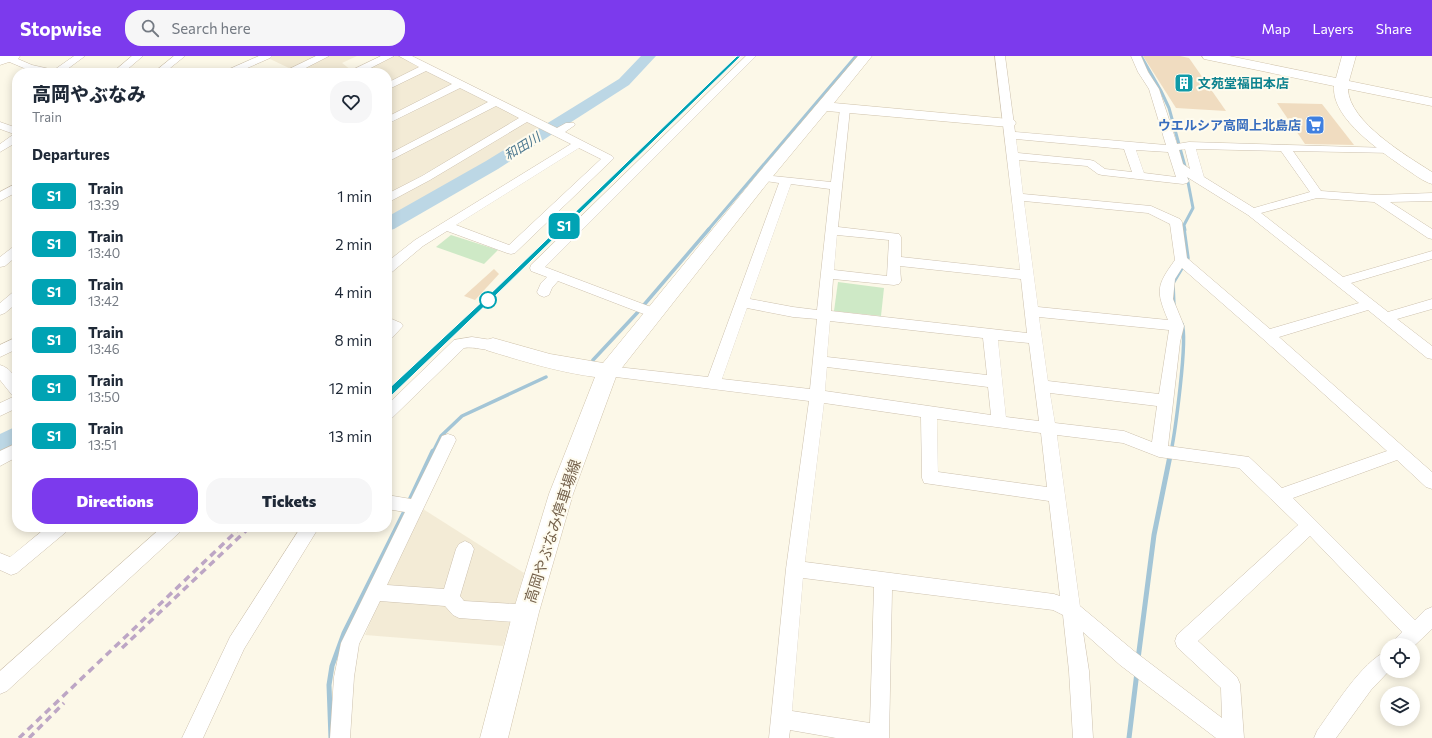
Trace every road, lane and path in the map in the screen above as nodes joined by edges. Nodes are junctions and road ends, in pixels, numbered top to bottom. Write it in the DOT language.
graph roads {
  1 [pos="80,56"];
  2 [pos="138,56"];
  3 [pos="180,56"];
  4 [pos="267,56"];
  5 [pos="324,56"];
  6 [pos="389,56"];
  7 [pos="404,56"];
  8 [pos="751,56"];
  9 [pos="866,56"];
  10 [pos="1000,56"];
  11 [pos="1136,56"];
  12 [pos="1349,56"];
  13 [pos="1217,57"];
  14 [pos="6,58"];
  15 [pos="427,67"];
  16 [pos="33,68"];
  17 [pos="62,68"];
  18 [pos="123,68"];
  19 [pos="164,68"];
  20 [pos="239,68"];
  21 [pos="299,68"];
  22 [pos="364,68"];
  23 [pos="1342,83"];
  24 [pos="392,84"];
  25 [pos="460,84"];
  26 [pos="495,102"];
  27 [pos="1432,102"];
  28 [pos="824,106"];
  29 [pos="845,109"];
  30 [pos="392,118"];
  31 [pos="526,118"];
  32 [pos="0,125"];
  33 [pos="570,125"];
  34 [pos="1010,129"];
  35 [pos="12,130"];
  36 [pos="552,131"];
  37 [pos="12,140"];
  38 [pos="578,144"];
  39 [pos="1129,146"];
  40 [pos="1181,146"];
  41 [pos="1284,147"];
  42 [pos="0,149"];
  43 [pos="1390,151"];
  44 [pos="392,156"];
  45 [pos="1013,156"];
  46 [pos="1188,172"];
  47 [pos="1139,176"];
  48 [pos="763,178"];
  49 [pos="1432,179"];
  50 [pos="786,182"];
  51 [pos="836,186"];
  52 [pos="12,190"];
  53 [pos="1317,194"];
  54 [pos="392,196"];
  55 [pos="0,197"];
  56 [pos="1018,197"];
  57 [pos="1432,197"];
  58 [pos="1377,198"];
  59 [pos="1252,212"];
  60 [pos="446,226"];
  61 [pos="831,230"];
  62 [pos="1432,235"];
  63 [pos="1432,255"];
  64 [pos="894,261"];
  65 [pos="1185,263"];
  66 [pos="392,265"];
  67 [pos="827,274"];
  68 [pos="556,276"];
  69 [pos="1027,276"];
  70 [pos="1340,282"];
  71 [pos="544,292"];
  72 [pos="12,300"];
  73 [pos="743,302"];
  74 [pos="1432,304"];
  75 [pos="1370,306"];
  76 [pos="0,310"];
  77 [pos="651,311"];
  78 [pos="1032,311"];
  79 [pos="823,315"];
  80 [pos="1386,318"];
  81 [pos="1177,326"];
  82 [pos="990,334"];
  83 [pos="1268,335"];
  84 [pos="1035,339"];
  85 [pos="12,345"];
  86 [pos="493,345"];
  87 [pos="0,352"];
  88 [pos="1432,354"];
  89 [pos="819,361"];
  90 [pos="0,370"];
  91 [pos="608,371"];
  92 [pos="995,382"];
  93 [pos="713,384"];
  94 [pos="12,385"];
  95 [pos="1041,386"];
  96 [pos="817,396"];
  97 [pos="1166,401"];
  98 [pos="12,404"];
  99 [pos="392,409"];
  100 [pos="0,410"];
  101 [pos="929,412"];
  102 [pos="999,422"];
  103 [pos="1048,427"];
  104 [pos="448,440"];
  105 [pos="1168,452"];
  106 [pos="1399,453"];
  107 [pos="1432,482"];
  108 [pos="1056,495"];
  109 [pos="1279,496"];
  110 [pos="392,503"];
  111 [pos="416,507"];
  112 [pos="1310,525"];
  113 [pos="54,532"];
  114 [pos="168,532"];
  115 [pos="307,532"];
  116 [pos="465,549"];
  117 [pos="0,561"];
  118 [pos="795,569"];
  119 [pos="883,581"];
  120 [pos="375,592"];
  121 [pos="450,598"];
  122 [pos="1070,609"];
  123 [pos="526,612"];
  124 [pos="1432,616"];
  125 [pos="1414,632"];
  126 [pos="1408,638"];
  127 [pos="1380,667"];
  128 [pos="0,684"];
  129 [pos="780,729"];
  130 [pos="192,738"];
  131 [pos="340,738"];
  132 [pos="494,738"];
  133 [pos="1083,738"];
  134 [pos="1234,738"];
  135 [pos="1324,738"];
  1 -- 17 [label="street"];
  2 -- 18 [label="street"];
  3 -- 19 [label="street"];
  4 -- 20 [label="street"];
  5 -- 21 [label="street"];
  6 -- 22 [label="street"];
  7 -- 15 [label="street"];
  8 -- 68 [label="street"];
  9 -- 28 [label="street, 高岡やぶなみ停車場線"];
  10 -- 34 [label="street"];
  11 -- 40 [label="street"];
  12 -- 23 [label="street"];
  13 -- 23 [label="street"];
  14 -- 16 [label="street"];
  15 -- 24 [label="street"];
  15 -- 25 [label="street"];
  23 -- 27 [label="street"];
  23 -- 43 [label="street"];
  25 -- 26 [label="street"];
  25 -- 30 [label="street"];
  26 -- 31 [label="street"];
  26 -- 44 [label="street"];
  28 -- 29 [label="street"];
  28 -- 48 [label="street, 高岡やぶなみ停車場線"];
  29 -- 34 [label="street"];
  29 -- 51 [label="street"];
  31 -- 36 [label="street"];
  31 -- 54 [label="street"];
  32 -- 35 [label="street"];
  33 -- 36 [label="street"];
  34 -- 39 [label="street"];
  34 -- 45 [label="street"];
  36 -- 38 [label="street"];
  37 -- 42 [label="street"];
  38 -- 60 [label="street"];
  38 -- 60 [label="street"];
  39 -- 40 [label="street"];
  39 -- 47 [label="street"];
  40 -- 41 [label="street"];
  40 -- 46 [label="street"];
  40 -- 46 [label="street"];
  41 -- 43 [label="street"];
  41 -- 53 [label="street"];
  43 -- 49 [label="street"];
  45 -- 47 [label="street"];
  45 -- 56 [label="street"];
  46 -- 47 [label="street"];
  46 -- 59 [label="street"];
  48 -- 50 [label="street"];
  48 -- 77 [label="street, 高岡やぶなみ停車場線"];
  50 -- 51 [label="street"];
  50 -- 73 [label="street"];
  51 -- 61 [label="street"];
  52 -- 55 [label="street"];
  53 -- 58 [label="street"];
  53 -- 59 [label="street"];
  56 -- 65 [label="street"];
  56 -- 69 [label="street"];
  57 -- 58 [label="street"];
  58 -- 62 [label="street"];
  59 -- 70 [label="street"];
  60 -- 66 [label="street"];
  61 -- 64 [label="street"];
  61 -- 67 [label="street"];
  63 -- 70 [label="street"];
  64 -- 67 [label="street"];
  64 -- 69 [label="street"];
  65 -- 81 [label="street"];
  65 -- 83 [label="street"];
  67 -- 79 [label="street"];
  68 -- 71 [label="street"];
  68 -- 77 [label="street"];
  69 -- 78 [label="street"];
  70 -- 75 [label="street"];
  72 -- 76 [label="street"];
  73 -- 79 [label="street"];
  73 -- 93 [label="street"];
  74 -- 80 [label="street"];
  75 -- 80 [label="street"];
  75 -- 83 [label="street"];
  77 -- 91 [label="street, 高岡やぶなみ停車場線"];
  78 -- 81 [label="street"];
  78 -- 84 [label="street"];
  79 -- 82 [label="street"];
  79 -- 89 [label="street"];
  80 -- 88 [label="street"];
  81 -- 97 [label="street"];
  82 -- 84 [label="street"];
  82 -- 92 [label="street"];
  83 -- 106 [label="street"];
  84 -- 95 [label="street"];
  85 -- 87 [label="street"];
  86 -- 91 [label="street"];
  86 -- 99 [label="street"];
  89 -- 92 [label="street"];
  89 -- 96 [label="street"];
  90 -- 94 [label="street"];
  91 -- 93 [label="street"];
  91 -- 123 [label="street, 高岡やぶなみ停車場線"];
  92 -- 102 [label="street"];
  93 -- 96 [label="street"];
  95 -- 97 [label="street"];
  95 -- 103 [label="street"];
  96 -- 101 [label="street"];
  96 -- 118 [label="street"];
  97 -- 105 [label="street"];
  98 -- 100 [label="street"];
  101 -- 102 [label="street"];
  101 -- 108 [label="street"];
  102 -- 103 [label="street"];
  103 -- 105 [label="street"];
  103 -- 108 [label="street"];
  104 -- 111 [label="street"];
  105 -- 109 [label="street"];
  106 -- 107 [label="street"];
  106 -- 109 [label="street"];
  108 -- 122 [label="street"];
  109 -- 112 [label="street"];
  110 -- 111 [label="street"];
  111 -- 120 [label="street"];
  112 -- 125 [label="street"];
  112 -- 134 [label="street"];
  113 -- 117 [label="street"];
  114 -- 128 [label="street"];
  115 -- 130 [label="street"];
  116 -- 121 [label="street"];
  118 -- 119 [label="street"];
  118 -- 129 [label="street"];
  119 -- 122 [label="street"];
  119 -- 129 [label="street"];
  120 -- 121 [label="street"];
  120 -- 131 [label="street"];
  121 -- 123 [label="street"];
  122 -- 133 [label="street"];
  122 -- 134 [label="street"];
  123 -- 132 [label="street, 高岡やぶなみ停車場線"];
  124 -- 125 [label="street"];
  125 -- 126 [label="street"];
  127 -- 135 [label="street"];
}
